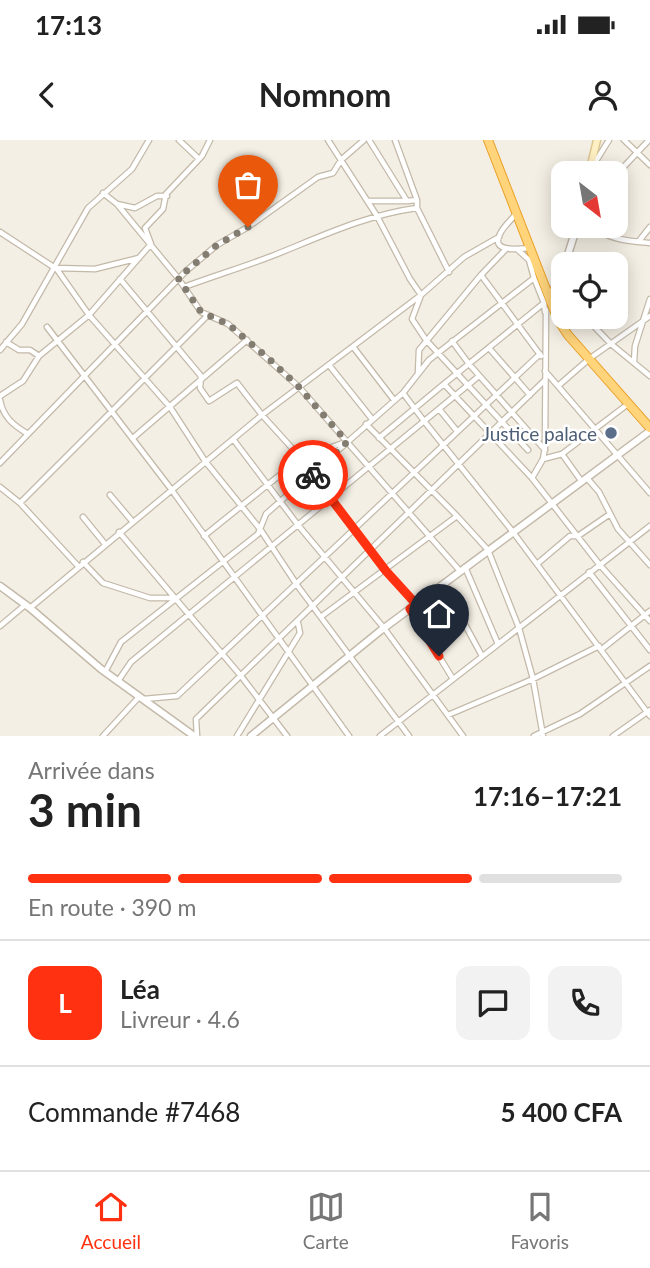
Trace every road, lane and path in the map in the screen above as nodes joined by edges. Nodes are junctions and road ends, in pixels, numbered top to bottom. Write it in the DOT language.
graph roads {
  1 [pos="149,140"];
  2 [pos="179,140"];
  3 [pos="210,140"];
  4 [pos="328,140"];
  5 [pos="366,140"];
  6 [pos="395,140"];
  7 [pos="488,140"];
  8 [pos="597,140"];
  9 [pos="609,140"];
  10 [pos="624,140"];
  11 [pos="649,140"];
  12 [pos="637,153"];
  13 [pos="199,159"];
  14 [pos="341,160"];
  15 [pos="592,161"];
  16 [pos="596,161"];
  17 [pos="628,162"];
  18 [pos="650,165"];
  19 [pos="103,193"];
  20 [pos="167,196"];
  21 [pos="417,200"];
  22 [pos="368,201"];
  23 [pos="407,201"];
  24 [pos="117,204"];
  25 [pos="417,208"];
  26 [pos="516,214"];
  27 [pos="377,216"];
  28 [pos="650,227"];
  29 [pos="0,232"];
  30 [pos="499,237"];
  31 [pos="614,238"];
  32 [pos="638,242"];
  33 [pos="650,243"];
  34 [pos="151,244"];
  35 [pos="529,248"];
  36 [pos="506,249"];
  37 [pos="518,250"];
  38 [pos="139,258"];
  39 [pos="56,268"];
  40 [pos="449,272"];
  41 [pos="481,275"];
  42 [pos="178,278"];
  43 [pos="534,278"];
  44 [pos="120,279"];
  45 [pos="184,287"];
  46 [pos="421,295"];
  47 [pos="551,295"];
  48 [pos="650,299"];
  49 [pos="547,301"];
  50 [pos="502,303"];
  51 [pos="147,311"];
  52 [pos="89,315"];
  53 [pos="208,315"];
  54 [pos="650,316"];
  55 [pos="641,323"];
  56 [pos="517,324"];
  57 [pos="47,327"];
  58 [pos="597,329"];
  59 [pos="247,340"];
  60 [pos="426,340"];
  61 [pos="58,341"];
  62 [pos="452,341"];
  63 [pos="6,342"];
  64 [pos="114,344"];
  65 [pos="611,344"];
  66 [pos="177,347"];
  67 [pos="489,347"];
  68 [pos="354,348"];
  69 [pos="0,349"];
  70 [pos="438,353"];
  71 [pos="540,354"];
  72 [pos="39,356"];
  73 [pos="589,359"];
  74 [pos="544,361"];
  75 [pos="634,363"];
  76 [pos="469,364"];
  77 [pos="329,365"];
  78 [pos="544,370"];
  79 [pos="458,373"];
  80 [pos="418,374"];
  81 [pos="84,375"];
  82 [pos="479,376"];
  83 [pos="516,376"];
  84 [pos="650,376"];
  85 [pos="145,378"];
  86 [pos="545,380"];
  87 [pos="201,381"];
  88 [pos="444,384"];
  89 [pos="469,385"];
  90 [pos="558,386"];
  91 [pos="299,387"];
  92 [pos="403,393"];
  93 [pos="496,395"];
  94 [pos="530,395"];
  95 [pos="454,397"];
  96 [pos="0,398"];
  97 [pos="394,400"];
  98 [pos="486,404"];
  99 [pos="628,404"];
  100 [pos="170,407"];
  101 [pos="415,409"];
  102 [pos="439,409"];
  103 [pos="112,411"];
  104 [pos="512,412"];
  105 [pos="262,415"];
  106 [pos="473,416"];
  107 [pos="372,419"];
  108 [pos="424,421"];
  109 [pos="502,421"];
  110 [pos="366,424"];
  111 [pos="594,428"];
  112 [pos="650,430"];
  113 [pos="457,431"];
  114 [pos="490,433"];
  115 [pos="28,434"];
  116 [pos="132,438"];
  117 [pos="379,438"];
  118 [pos="233,439"];
  119 [pos="347,442"];
  120 [pos="443,445"];
  121 [pos="390,449"];
  122 [pos="528,450"];
  123 [pos="545,450"];
  124 [pos="562,454"];
  125 [pos="618,455"];
  126 [pos="301,458"];
  127 [pos="543,459"];
  128 [pos="205,461"];
  129 [pos="0,463"];
  130 [pos="458,464"];
  131 [pos="368,466"];
  132 [pos="414,472"];
  133 [pos="313,475"];
  134 [pos="532,478"];
  135 [pos="584,480"];
  136 [pos="268,486"];
  137 [pos="0,487"];
  138 [pos="171,489"];
  139 [pos="432,491"];
  140 [pos="650,493"];
  141 [pos="391,494"];
  142 [pos="110,495"];
  143 [pos="330,499"];
  144 [pos="20,503"];
  145 [pos="281,503"];
  146 [pos="551,504"];
  147 [pos="242,506"];
  148 [pos="408,513"];
  149 [pos="610,514"];
  150 [pos="457,516"];
  151 [pos="83,517"];
  152 [pos="132,522"];
  153 [pos="298,525"];
  154 [pos="650,526"];
  155 [pos="260,529"];
  156 [pos="355,531"];
  157 [pos="120,532"];
  158 [pos="513,532"];
  159 [pos="429,535"];
  160 [pos="576,535"];
  161 [pos="204,537"];
  162 [pos="629,541"];
  163 [pos="105,544"];
  164 [pos="271,548"];
  165 [pos="371,551"];
  166 [pos="488,551"];
  167 [pos="326,558"];
  168 [pos="223,563"];
  169 [pos="81,564"];
  170 [pos="537,564"];
  171 [pos="599,564"];
  172 [pos="650,565"];
  173 [pos="463,569"];
  174 [pos="386,571"];
  175 [pos="589,572"];
  176 [pos="235,577"];
  177 [pos="344,578"];
  178 [pos="443,584"];
  179 [pos="297,585"];
  180 [pos="0,586"];
  181 [pos="355,592"];
  182 [pos="561,595"];
  183 [pos="175,598"];
  184 [pos="27,606"];
  185 [pos="314,606"];
  186 [pos="413,606"];
  187 [pos="648,613"];
  188 [pos="264,615"];
  189 [pos="189,616"];
  190 [pos="322,616"];
  191 [pos="650,621"];
  192 [pos="298,622"];
  193 [pos="0,626"];
  194 [pos="631,627"];
  195 [pos="384,628"];
  196 [pos="519,628"];
  197 [pos="279,640"];
  198 [pos="498,644"];
  199 [pos="601,647"];
  200 [pos="650,650"];
  201 [pos="288,651"];
  202 [pos="222,654"];
  203 [pos="350,655"];
  204 [pos="482,656"];
  205 [pos="650,666"];
  206 [pos="105,672"];
  207 [pos="241,676"];
  208 [pos="453,679"];
  209 [pos="533,679"];
  210 [pos="118,681"];
  211 [pos="627,683"];
  212 [pos="314,684"];
  213 [pos="434,694"];
  214 [pos="141,698"];
  215 [pos="259,701"];
  216 [pos="649,712"];
  217 [pos="448,715"];
  218 [pos="272,718"];
  219 [pos="398,722"];
  220 [pos="542,734"];
  221 [pos="103,736"];
  222 [pos="195,736"];
  223 [pos="237,736"];
  224 [pos="251,736"];
  225 [pos="287,736"];
  226 [pos="349,736"];
  227 [pos="380,736"];
  228 [pos="409,736"];
  229 [pos="463,736"];
  230 [pos="534,736"];
  231 [pos="612,736"];
  1 -- 19 [label="street"];
  2 -- 13 [label="street"];
  3 -- 13 [label="street"];
  4 -- 14 [label="street"];
  5 -- 14 [label="street"];
  5 -- 23 [label="street"];
  6 -- 21 [label="street"];
  7 -- 26 [label="highway"];
  8 -- 15 [label="main road"];
  9 -- 16 [label="street"];
  10 -- 12 [label="street"];
  11 -- 12 [label="street"];
  12 -- 17 [label="street"];
  12 -- 18 [label="street"];
  13 -- 20 [label="street"];
  14 -- 22 [label="street"];
  14 -- 42 [label="street"];
  19 -- 24 [label="street"];
  19 -- 39 [label="street"];
  20 -- 24 [label="street"];
  20 -- 34 [label="street"];
  21 -- 23 [label="street"];
  21 -- 25 [label="street"];
  22 -- 23 [label="street"];
  22 -- 27 [label="street"];
  24 -- 34 [label="street"];
  25 -- 27 [label="street"];
  25 -- 40 [label="street"];
  26 -- 30 [label="street"];
  26 -- 35 [label="highway"];
  27 -- 45 [label="street"];
  27 -- 46 [label="street"];
  28 -- 32 [label="street"];
  29 -- 39 [label="street"];
  30 -- 36 [label="street"];
  30 -- 40 [label="street"];
  31 -- 32 [label="street"];
  32 -- 33 [label="street"];
  34 -- 38 [label="street"];
  34 -- 42 [label="street"];
  35 -- 37 [label="street"];
  35 -- 49 [label="highway"];
  36 -- 37 [label="street"];
  36 -- 41 [label="street"];
  37 -- 43 [label="street"];
  38 -- 39 [label="street"];
  38 -- 44 [label="street"];
  39 -- 52 [label="street"];
  39 -- 63 [label="street"];
  40 -- 46 [label="street"];
  41 -- 50 [label="street"];
  41 -- 60 [label="street"];
  42 -- 45 [label="street"];
  42 -- 51 [label="street"];
  43 -- 49 [label="street"];
  43 -- 50 [label="street"];
  44 -- 51 [label="street"];
  44 -- 52 [label="street"];
  45 -- 53 [label="street"];
  46 -- 60 [label="street"];
  46 -- 68 [label="street"];
  47 -- 49 [label="street"];
  48 -- 55 [label="street"];
  49 -- 56 [label="street"];
  49 -- 73 [label="highway"];
  49 -- 74 [label="street"];
  50 -- 56 [label="street"];
  50 -- 62 [label="street"];
  51 -- 64 [label="street"];
  51 -- 66 [label="street"];
  52 -- 61 [label="street"];
  52 -- 64 [label="street"];
  53 -- 59 [label="street"];
  53 -- 66 [label="street"];
  54 -- 55 [label="street"];
  55 -- 65 [label="street"];
  55 -- 75 [label="street"];
  56 -- 67 [label="street"];
  56 -- 71 [label="street"];
  57 -- 61 [label="street"];
  58 -- 65 [label="street"];
  59 -- 87 [label="street"];
  59 -- 91 [label="street"];
  60 -- 70 [label="street"];
  60 -- 80 [label="street"];
  61 -- 72 [label="street"];
  61 -- 81 [label="street"];
  62 -- 70 [label="street"];
  62 -- 76 [label="street"];
  63 -- 69 [label="street"];
  63 -- 72 [label="street"];
  64 -- 81 [label="street"];
  64 -- 85 [label="street"];
  65 -- 73 [label="street"];
  65 -- 75 [label="street"];
  66 -- 85 [label="street"];
  66 -- 87 [label="street"];
  67 -- 76 [label="street"];
  67 -- 83 [label="street"];
  68 -- 77 [label="street"];
  68 -- 97 [label="street"];
  70 -- 79 [label="street"];
  70 -- 80 [label="street"];
  71 -- 74 [label="street"];
  71 -- 83 [label="street"];
  72 -- 96 [label="street"];
  73 -- 90 [label="street"];
  73 -- 99 [label="highway"];
  74 -- 78 [label="street"];
  75 -- 84 [label="street"];
  76 -- 79 [label="street"];
  76 -- 82 [label="street"];
  77 -- 91 [label="street"];
  77 -- 107 [label="street"];
  78 -- 86 [label="street"];
  78 -- 90 [label="street"];
  79 -- 88 [label="street"];
  79 -- 89 [label="street"];
  80 -- 92 [label="street"];
  81 -- 103 [label="street"];
  81 -- 115 [label="street"];
  82 -- 89 [label="street"];
  82 -- 93 [label="street"];
  83 -- 93 [label="street"];
  83 -- 94 [label="street"];
  85 -- 100 [label="street"];
  85 -- 103 [label="street"];
  86 -- 94 [label="street"];
  86 -- 123 [label="street"];
  87 -- 100 [label="street"];
  87 -- 105 [label="street"];
  88 -- 95 [label="street"];
  88 -- 101 [label="street"];
  89 -- 95 [label="street"];
  89 -- 98 [label="street"];
  90 -- 111 [label="street"];
  91 -- 105 [label="street"];
  91 -- 119 [label="street"];
  92 -- 97 [label="street"];
  92 -- 101 [label="street"];
  93 -- 98 [label="street"];
  93 -- 104 [label="street"];
  94 -- 104 [label="street"];
  95 -- 102 [label="street"];
  95 -- 106 [label="street"];
  96 -- 115 [label="street"];
  97 -- 107 [label="street"];
  98 -- 106 [label="street"];
  98 -- 109 [label="street"];
  99 -- 111 [label="street"];
  99 -- 112 [label="highway"];
  100 -- 116 [label="street"];
  100 -- 128 [label="street"];
  101 -- 108 [label="street"];
  101 -- 117 [label="street"];
  102 -- 108 [label="street"];
  102 -- 113 [label="street"];
  103 -- 116 [label="street"];
  103 -- 144 [label="street"];
  104 -- 109 [label="street"];
  104 -- 123 [label="street"];
  105 -- 118 [label="street"];
  105 -- 126 [label="street"];
  106 -- 113 [label="street"];
  106 -- 114 [label="street"];
  107 -- 110 [label="street"];
  108 -- 120 [label="street"];
  108 -- 121 [label="street"];
  109 -- 114 [label="street"];
  109 -- 122 [label="street"];
  110 -- 117 [label="street"];
  110 -- 119 [label="street"];
  111 -- 124 [label="street"];
  111 -- 125 [label="street"];
  112 -- 125 [label="street"];
  113 -- 120 [label="street"];
  114 -- 130 [label="street"];
  114 -- 134 [label="street"];
  115 -- 129 [label="street"];
  116 -- 138 [label="street"];
  117 -- 121 [label="street"];
  118 -- 128 [label="street"];
  118 -- 136 [label="street"];
  119 -- 126 [label="street"];
  119 -- 131 [label="street"];
  119 -- 133 [label="street"];
  120 -- 130 [label="street"];
  120 -- 132 [label="street"];
  121 -- 131 [label="street"];
  121 -- 132 [label="street"];
  123 -- 127 [label="street"];
  124 -- 127 [label="street"];
  124 -- 135 [label="street"];
  125 -- 135 [label="street"];
  125 -- 140 [label="street"];
  126 -- 133 [label="street"];
  126 -- 136 [label="street"];
  127 -- 134 [label="street"];
  128 -- 138 [label="street"];
  128 -- 147 [label="street"];
  130 -- 139 [label="street"];
  130 -- 158 [label="street"];
  131 -- 141 [label="street"];
  131 -- 143 [label="street"];
  132 -- 139 [label="street"];
  132 -- 141 [label="street"];
  133 -- 143 [label="street"];
  133 -- 145 [label="street"];
  134 -- 146 [label="street"];
  135 -- 146 [label="street"];
  135 -- 149 [label="street"];
  136 -- 145 [label="street"];
  136 -- 147 [label="street"];
  137 -- 144 [label="street"];
  138 -- 152 [label="street"];
  138 -- 161 [label="street"];
  139 -- 148 [label="street"];
  139 -- 150 [label="street"];
  141 -- 148 [label="street"];
  141 -- 156 [label="street"];
  142 -- 152 [label="street"];
  143 -- 153 [label="street"];
  143 -- 156 [label="street"];
  144 -- 169 [label="street"];
  145 -- 153 [label="street"];
  145 -- 155 [label="street"];
  146 -- 158 [label="street"];
  146 -- 160 [label="street"];
  147 -- 155 [label="street"];
  147 -- 161 [label="street"];
  148 -- 159 [label="street"];
  148 -- 165 [label="street"];
  149 -- 160 [label="street"];
  149 -- 162 [label="street"];
  150 -- 159 [label="street"];
  150 -- 166 [label="street"];
  151 -- 163 [label="street"];
  152 -- 157 [label="street"];
  153 -- 164 [label="street"];
  153 -- 167 [label="street"];
  154 -- 162 [label="street"];
  155 -- 164 [label="street"];
  155 -- 168 [label="street"];
  156 -- 165 [label="street"];
  156 -- 167 [label="street"];
  157 -- 163 [label="street"];
  157 -- 183 [label="street"];
  158 -- 166 [label="street"];
  158 -- 170 [label="street"];
  159 -- 173 [label="street"];
  159 -- 174 [label="street"];
  160 -- 170 [label="street"];
  160 -- 171 [label="street"];
  161 -- 168 [label="street"];
  162 -- 171 [label="street"];
  162 -- 172 [label="street"];
  163 -- 169 [label="street"];
  164 -- 176 [label="street"];
  164 -- 179 [label="street"];
  165 -- 174 [label="street"];
  165 -- 177 [label="street"];
  166 -- 173 [label="street"];
  166 -- 196 [label="street"];
  167 -- 177 [label="street"];
  167 -- 179 [label="street"];
  168 -- 176 [label="street"];
  168 -- 183 [label="street"];
  169 -- 183 [label="street"];
  169 -- 184 [label="street"];
  170 -- 182 [label="street"];
  171 -- 175 [label="street"];
  171 -- 187 [label="street"];
  173 -- 178 [label="street"];
  173 -- 198 [label="street"];
  174 -- 181 [label="street"];
  174 -- 186 [label="street"];
  175 -- 182 [label="street"];
  175 -- 194 [label="street"];
  176 -- 188 [label="street"];
  176 -- 189 [label="street"];
  177 -- 181 [label="street"];
  177 -- 185 [label="street"];
  178 -- 186 [label="street"];
  178 -- 204 [label="street"];
  179 -- 185 [label="street"];
  179 -- 188 [label="street"];
  180 -- 184 [label="street"];
  181 -- 190 [label="street"];
  181 -- 195 [label="street"];
  182 -- 196 [label="street"];
  182 -- 199 [label="street"];
  183 -- 189 [label="street"];
  183 -- 206 [label="street"];
  184 -- 193 [label="street"];
  184 -- 206 [label="street"];
  185 -- 190 [label="street"];
  185 -- 192 [label="street"];
  186 -- 195 [label="street"];
  186 -- 208 [label="street"];
  187 -- 191 [label="street"];
  187 -- 194 [label="street"];
  188 -- 197 [label="street"];
  188 -- 202 [label="street"];
  189 -- 202 [label="street"];
  189 -- 210 [label="street"];
  190 -- 203 [label="street"];
  192 -- 197 [label="street"];
  192 -- 201 [label="street"];
  194 -- 199 [label="street"];
  194 -- 200 [label="street"];
  195 -- 203 [label="street"];
  195 -- 213 [label="street"];
  196 -- 198 [label="street"];
  196 -- 209 [label="street"];
  197 -- 201 [label="street"];
  197 -- 207 [label="street"];
  198 -- 204 [label="street"];
  199 -- 209 [label="street"];
  199 -- 211 [label="street"];
  201 -- 212 [label="street"];
  201 -- 215 [label="street"];
  202 -- 207 [label="street"];
  202 -- 214 [label="street"];
  203 -- 212 [label="street"];
  203 -- 219 [label="street"];
  204 -- 208 [label="street"];
  205 -- 211 [label="street"];
  206 -- 210 [label="street"];
  207 -- 215 [label="street"];
  207 -- 222 [label="street"];
  208 -- 213 [label="street"];
  209 -- 217 [label="street"];
  209 -- 220 [label="street"];
  210 -- 214 [label="street"];
  211 -- 216 [label="street"];
  211 -- 220 [label="street"];
  212 -- 218 [label="street"];
  212 -- 226 [label="street"];
  213 -- 217 [label="street"];
  213 -- 219 [label="street"];
  214 -- 221 [label="street"];
  214 -- 222 [label="street"];
  215 -- 218 [label="street"];
  215 -- 223 [label="street"];
  216 -- 231 [label="street"];
  217 -- 229 [label="street"];
  218 -- 224 [label="street"];
  218 -- 225 [label="street"];
  219 -- 227 [label="street"];
  219 -- 228 [label="street"];
  220 -- 230 [label="street"];
}
